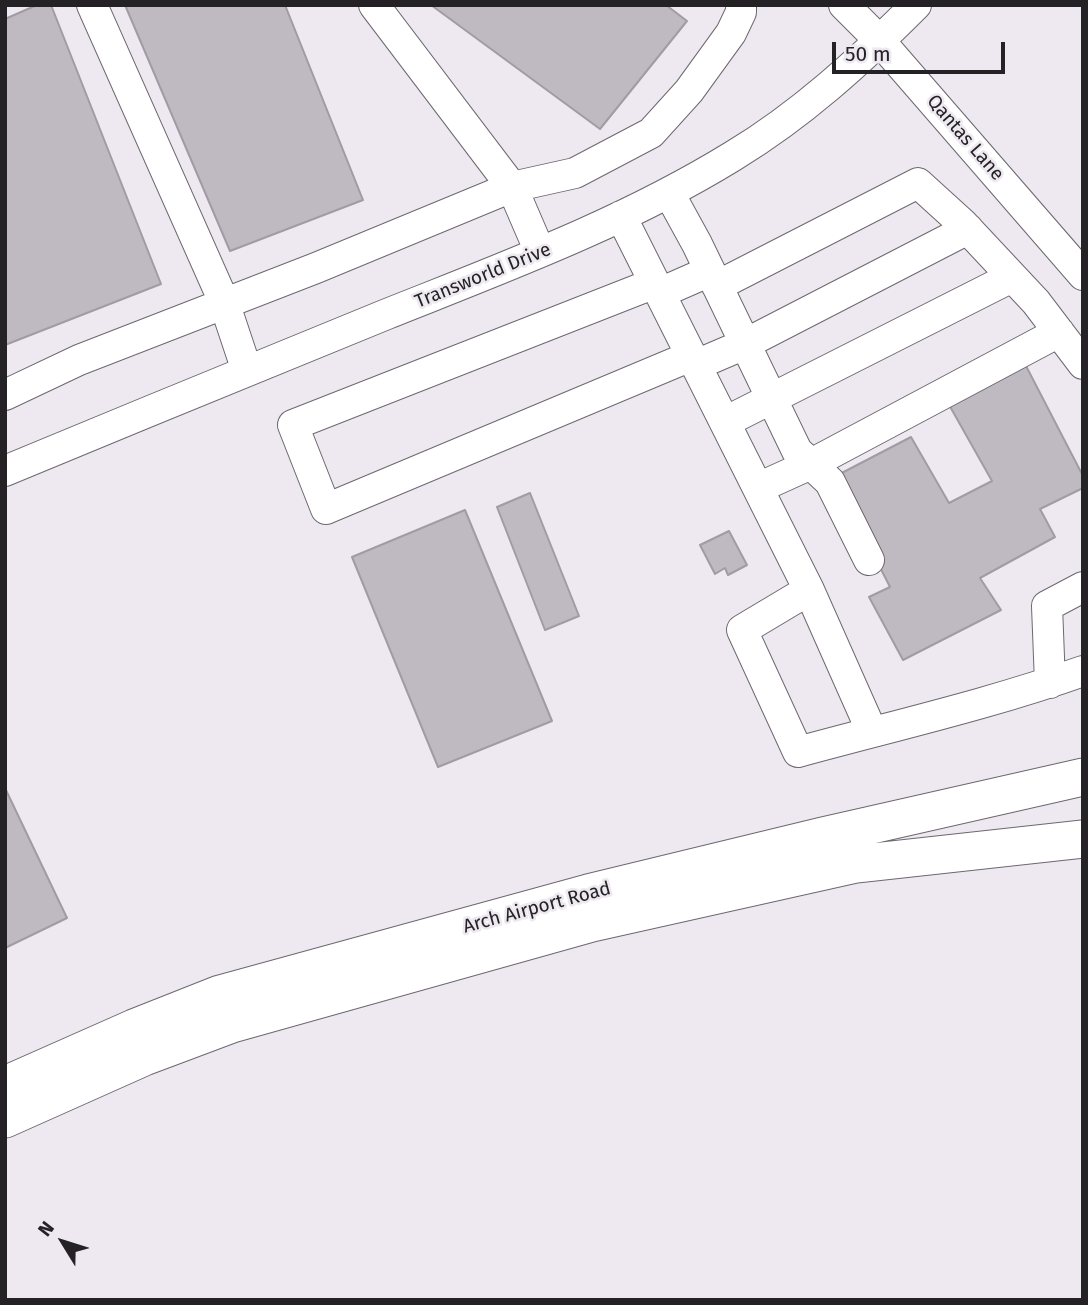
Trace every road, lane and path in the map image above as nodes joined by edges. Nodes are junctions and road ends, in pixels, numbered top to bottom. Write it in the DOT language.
graph roads {
  1 [pos="92,5"];
  2 [pos="374,5"];
  3 [pos="741,5"];
  4 [pos="844,5"];
  5 [pos="916,5"];
  6 [pos="879,40"];
  7 [pos="512,187"];
  8 [pos="669,192"];
  9 [pos="621,216"];
  10 [pos="968,229"];
  11 [pos="540,252"];
  12 [pos="1083,275"];
  13 [pos="1012,277"];
  14 [pos="713,279"];
  15 [pos="657,288"];
  16 [pos="224,302"];
  17 [pos="1059,332"];
  18 [pos="745,344"];
  19 [pos="694,361"];
  20 [pos="1083,363"];
  21 [pos="247,371"];
  22 [pos="5,395"];
  23 [pos="771,397"];
  24 [pos="725,422"];
  25 [pos="811,464"];
  26 [pos="5,471"];
  27 [pos="758,488"];
  28 [pos="869,560"];
  29 [pos="1083,587"];
  30 [pos="808,590"];
  31 [pos="1083,671"];
  32 [pos="1050,683"];
  33 [pos="872,732"];
  34 [pos="1083,777"];
  35 [pos="1083,839"];
  36 [pos="5,1085"];
  37 [pos="5,1119"];
  1 -- 16 [label="street"];
  2 -- 7 [label="street"];
  3 -- 7 [label="street"];
  4 -- 6 [label="street, Qantas Lane"];
  5 -- 6 [label="street, Transworld Drive"];
  6 -- 8 [label="street, Transworld Drive"];
  6 -- 12 [label="street, Qantas Lane"];
  7 -- 11 [label="street"];
  7 -- 16 [label="street"];
  8 -- 9 [label="street, Transworld Drive"];
  8 -- 14 [label="street"];
  9 -- 11 [label="street, Transworld Drive"];
  9 -- 15 [label="street"];
  10 -- 13 [label="street"];
  10 -- 14 [label="street"];
  10 -- 18 [label="street"];
  11 -- 21 [label="street, Transworld Drive"];
  13 -- 17 [label="street"];
  13 -- 23 [label="street"];
  14 -- 15 [label="street"];
  14 -- 18 [label="street"];
  15 -- 19 [label="street"];
  15 -- 19 [label="street"];
  16 -- 21 [label="street"];
  16 -- 22 [label="street"];
  17 -- 20 [label="street"];
  17 -- 25 [label="street"];
  18 -- 19 [label="street"];
  18 -- 23 [label="street"];
  19 -- 24 [label="street"];
  21 -- 26 [label="street, Transworld Drive"];
  23 -- 24 [label="street"];
  23 -- 25 [label="street"];
  24 -- 27 [label="street"];
  25 -- 27 [label="street"];
  25 -- 28 [label="street"];
  27 -- 30 [label="street"];
  29 -- 32 [label="street"];
  30 -- 33 [label="street"];
  30 -- 33 [label="street"];
  31 -- 32 [label="street"];
  32 -- 33 [label="street"];
  34 -- 36 [label="main road, Arch Airport Road"];
  35 -- 37 [label="main road, Arch Airport Road"];
}
